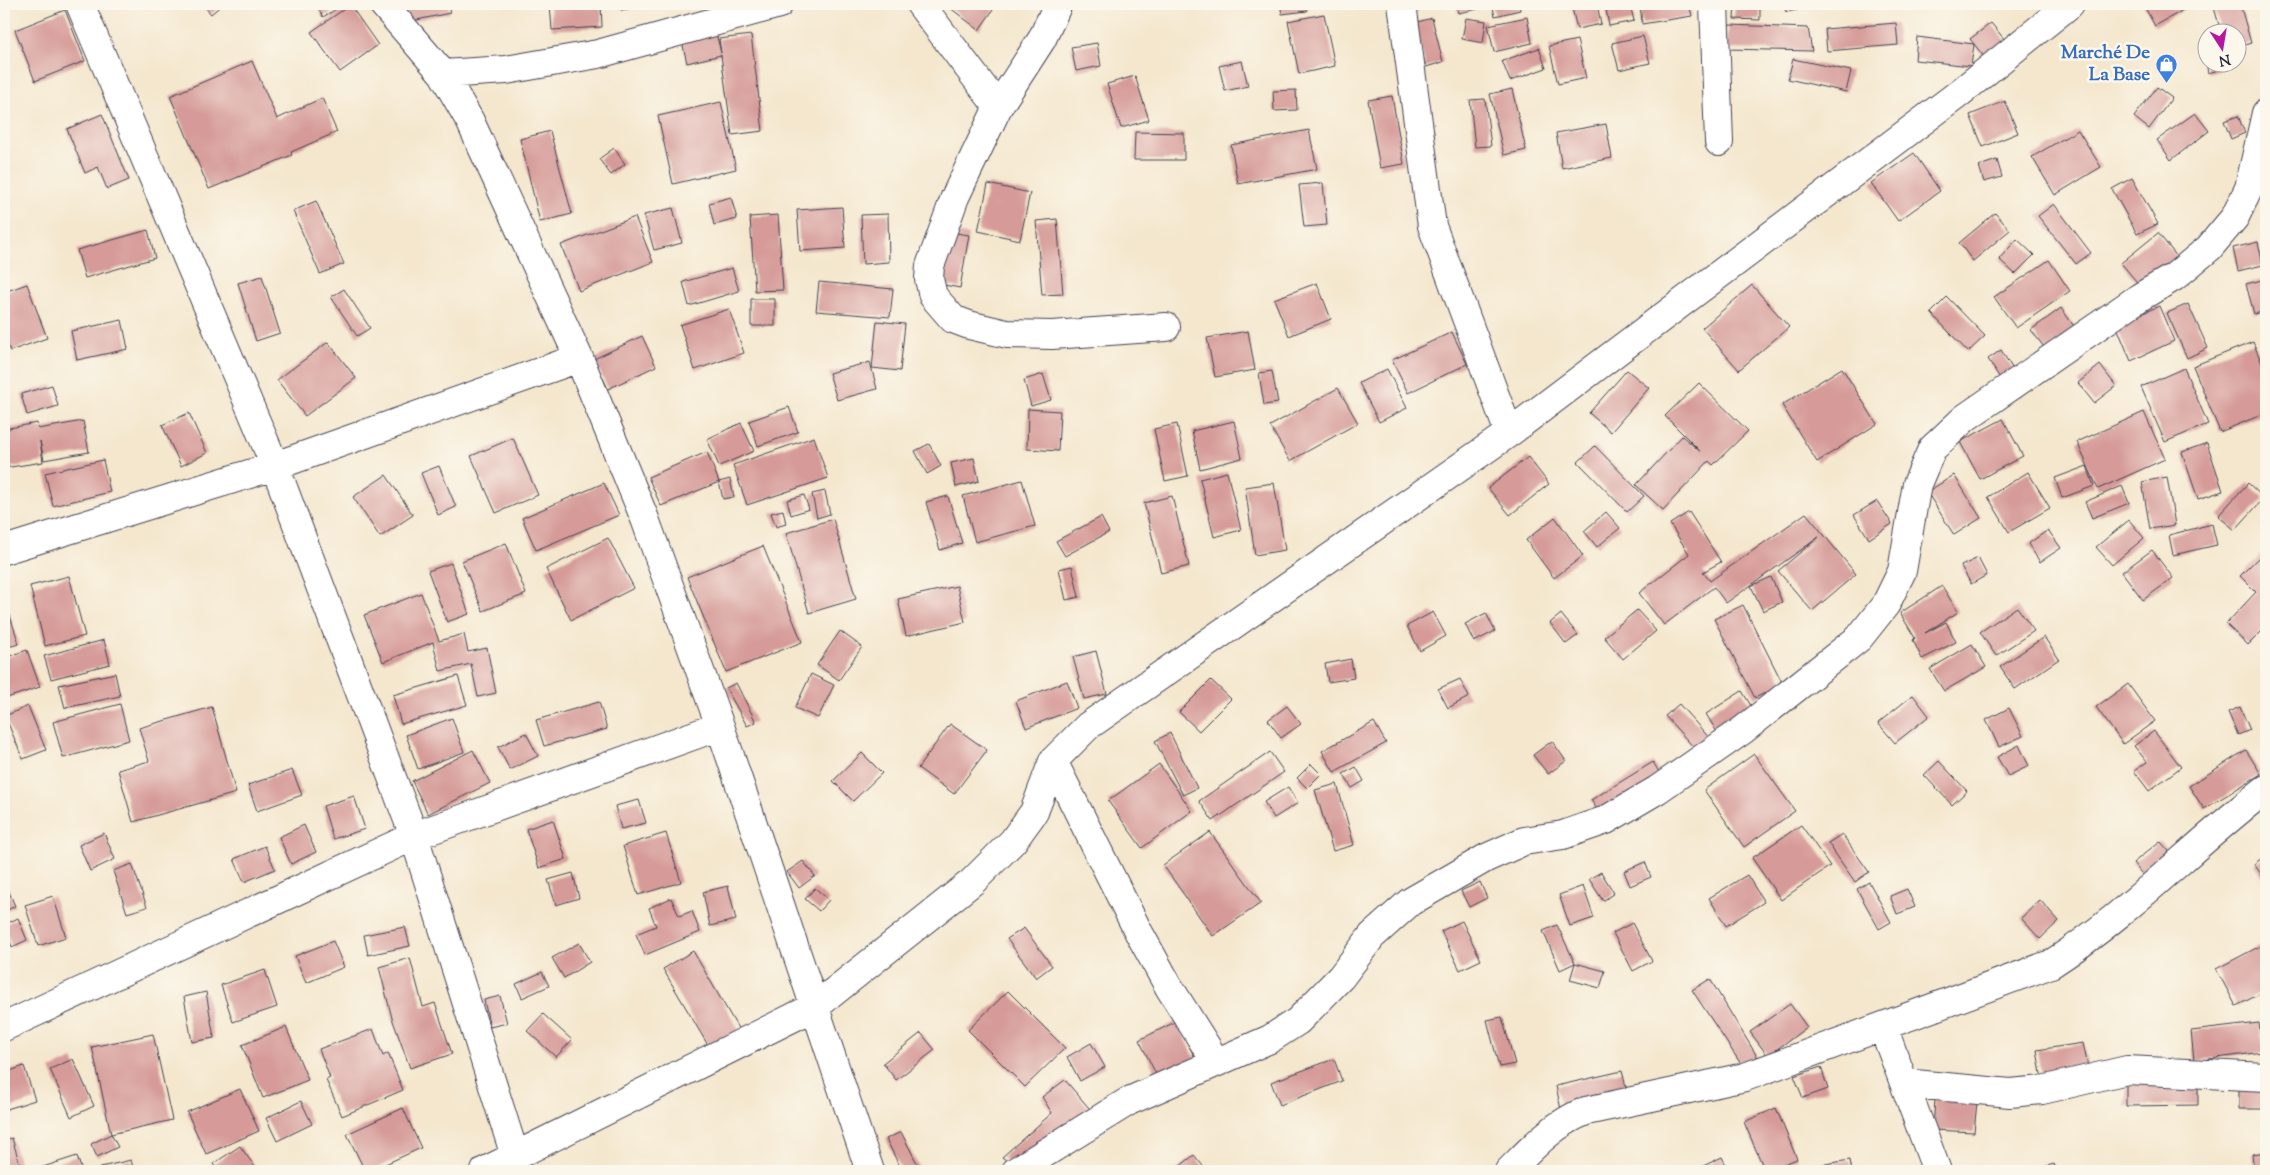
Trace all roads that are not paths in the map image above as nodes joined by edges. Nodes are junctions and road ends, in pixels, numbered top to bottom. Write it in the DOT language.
graph roads {
  1 [pos="80,4"];
  2 [pos="383,4"];
  3 [pos="779,4"];
  4 [pos="920,4"];
  5 [pos="1058,4"];
  6 [pos="1402,4"];
  7 [pos="1714,4"];
  8 [pos="2070,4"];
  9 [pos="443,74"];
  10 [pos="998,107"];
  11 [pos="2266,112"];
  12 [pos="1719,142"];
  13 [pos="1166,327"];
  14 [pos="579,358"];
  15 [pos="1509,433"];
  16 [pos="275,466"];
  17 [pos="4,550"];
  18 [pos="720,726"];
  19 [pos="1053,761"];
  20 [pos="2266,789"];
  21 [pos="414,836"];
  22 [pos="816,1006"];
  23 [pos="4,1027"];
  24 [pos="1882,1027"];
  25 [pos="1216,1062"];
  26 [pos="2266,1077"];
  27 [pos="1904,1083"];
  28 [pos="515,1156"];
  29 [pos="485,1171"];
  30 [pos="870,1171"];
  31 [pos="1016,1171"];
  32 [pos="1509,1171"];
  33 [pos="1937,1171"];
  1 -- 16 [label="street"];
  2 -- 9 [label="street"];
  3 -- 9 [label="street"];
  4 -- 10 [label="street"];
  5 -- 10 [label="street"];
  6 -- 15 [label="street"];
  7 -- 12 [label="street"];
  8 -- 15 [label="street"];
  9 -- 14 [label="street"];
  10 -- 13 [label="street"];
  11 -- 25 [label="street"];
  14 -- 16 [label="street"];
  14 -- 18 [label="street"];
  15 -- 19 [label="street"];
  16 -- 17 [label="street"];
  16 -- 21 [label="street"];
  18 -- 21 [label="street"];
  18 -- 22 [label="street"];
  19 -- 22 [label="street"];
  19 -- 25 [label="street"];
  20 -- 24 [label="street"];
  21 -- 23 [label="street"];
  21 -- 28 [label="street"];
  22 -- 28 [label="street"];
  22 -- 30 [label="street"];
  24 -- 27 [label="street"];
  24 -- 32 [label="street"];
  25 -- 31 [label="street"];
  26 -- 27 [label="street"];
  27 -- 33 [label="street"];
  28 -- 29 [label="street"];
}
